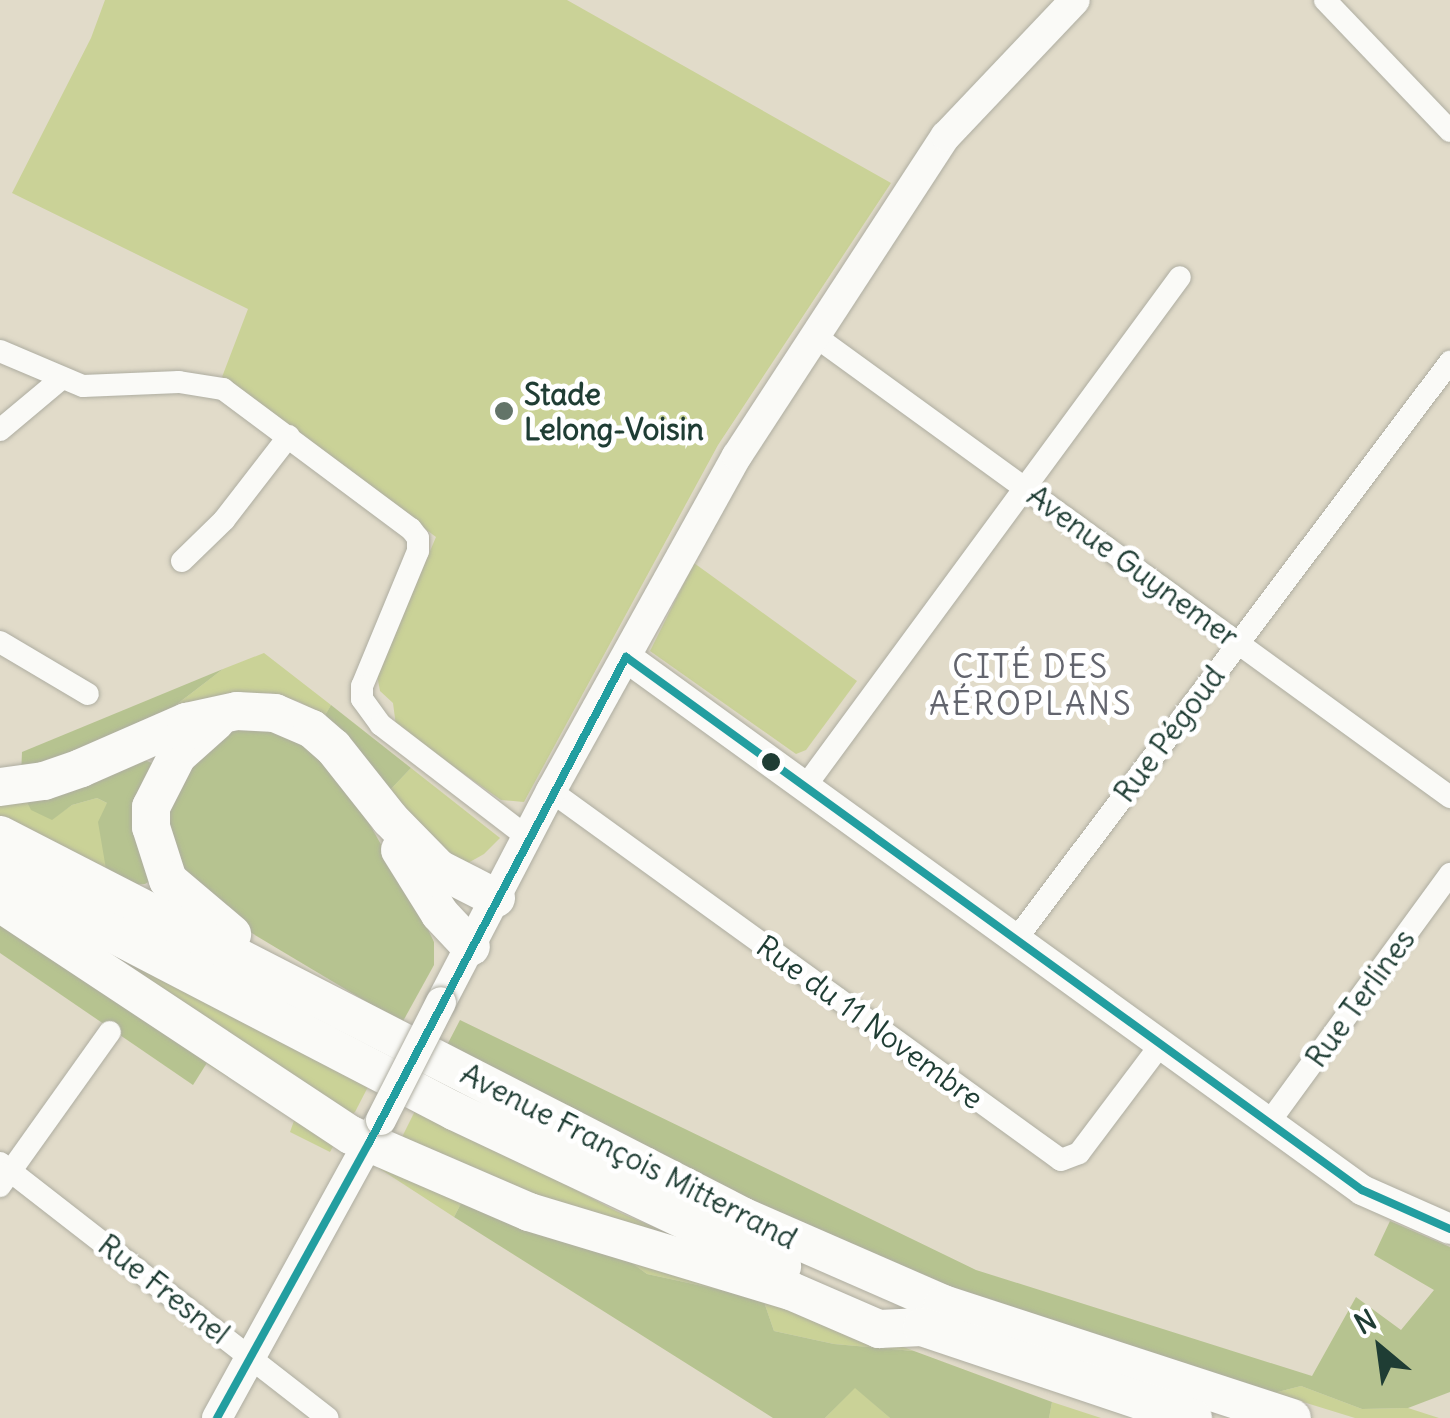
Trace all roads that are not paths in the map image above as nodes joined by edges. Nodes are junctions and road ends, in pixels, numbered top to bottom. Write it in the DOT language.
graph roads {
  1 [pos="1075,0"];
  2 [pos="1325,0"];
  3 [pos="1450,131"];
  4 [pos="1180,277"];
  5 [pos="816,336"];
  6 [pos="0,351"];
  7 [pos="1450,362"];
  8 [pos="28,366"];
  9 [pos="62,379"];
  10 [pos="35,400"];
  11 [pos="0,430"];
  12 [pos="289,436"];
  13 [pos="1024,486"];
  14 [pos="182,561"];
  15 [pos="0,642"];
  16 [pos="1238,642"];
  17 [pos="626,656"];
  18 [pos="88,694"];
  19 [pos="226,713"];
  20 [pos="806,784"];
  21 [pos="0,787"];
  22 [pos="552,790"];
  23 [pos="1450,797"];
  24 [pos="390,819"];
  25 [pos="0,835"];
  26 [pos="528,838"];
  27 [pos="1450,874"];
  28 [pos="0,876"];
  29 [pos="496,898"];
  30 [pos="0,904"];
  31 [pos="1017,938"];
  32 [pos="471,947"];
  33 [pos="292,985"];
  34 [pos="110,1032"];
  35 [pos="1162,1043"];
  36 [pos="1270,1121"];
  37 [pos="375,1131"];
  38 [pos="4,1173"];
  39 [pos="1450,1229"];
  40 [pos="932,1315"];
  41 [pos="250,1357"];
  42 [pos="217,1418"];
  43 [pos="327,1418"];
  44 [pos="1193,1418"];
  45 [pos="1292,1418"];
  1 -- 5 [label="street"];
  2 -- 3 [label="street"];
  4 -- 13 [label="street"];
  5 -- 13 [label="street, Avenue Guynemer"];
  5 -- 17 [label="street"];
  6 -- 8 [label="street"];
  7 -- 16 [label="street, Rue Pégoud"];
  8 -- 9 [label="street"];
  8 -- 10 [label="street"];
  9 -- 10 [label="street"];
  9 -- 12 [label="street"];
  10 -- 11 [label="street"];
  12 -- 14 [label="street"];
  12 -- 26 [label="street"];
  13 -- 16 [label="street, Avenue Guynemer"];
  13 -- 20 [label="street"];
  15 -- 18 [label="street"];
  16 -- 23 [label="street, Avenue Guynemer"];
  16 -- 31 [label="street, Rue Pégoud"];
  17 -- 20 [label="street"];
  17 -- 22 [label="street"];
  19 -- 21 [label="highway"];
  19 -- 24 [label="highway"];
  19 -- 33 [label="highway"];
  20 -- 31 [label="street"];
  22 -- 26 [label="street"];
  22 -- 35 [label="street, Rue du 11 Novembre"];
  24 -- 29 [label="highway"];
  24 -- 32 [label="highway"];
  25 -- 33 [label="highway, Avenue François Mitterrand"];
  26 -- 29 [label="street"];
  27 -- 36 [label="street, Rue Terlines"];
  28 -- 40 [label="highway, Avenue François Mitterrand"];
  29 -- 32 [label="street"];
  30 -- 37 [label="highway"];
  31 -- 35 [label="street"];
  32 -- 37 [label="street, bridge"];
  33 -- 40 [label="highway, Avenue François Mitterrand"];
  34 -- 38 [label="street"];
  35 -- 36 [label="street"];
  36 -- 39 [label="street"];
  37 -- 40 [label="highway"];
  37 -- 41 [label="street"];
  38 -- 41 [label="street, Rue Fresnel"];
  40 -- 44 [label="highway"];
  40 -- 45 [label="highway"];
  41 -- 42 [label="street"];
  41 -- 43 [label="street, Rue Fresnel"];
}
